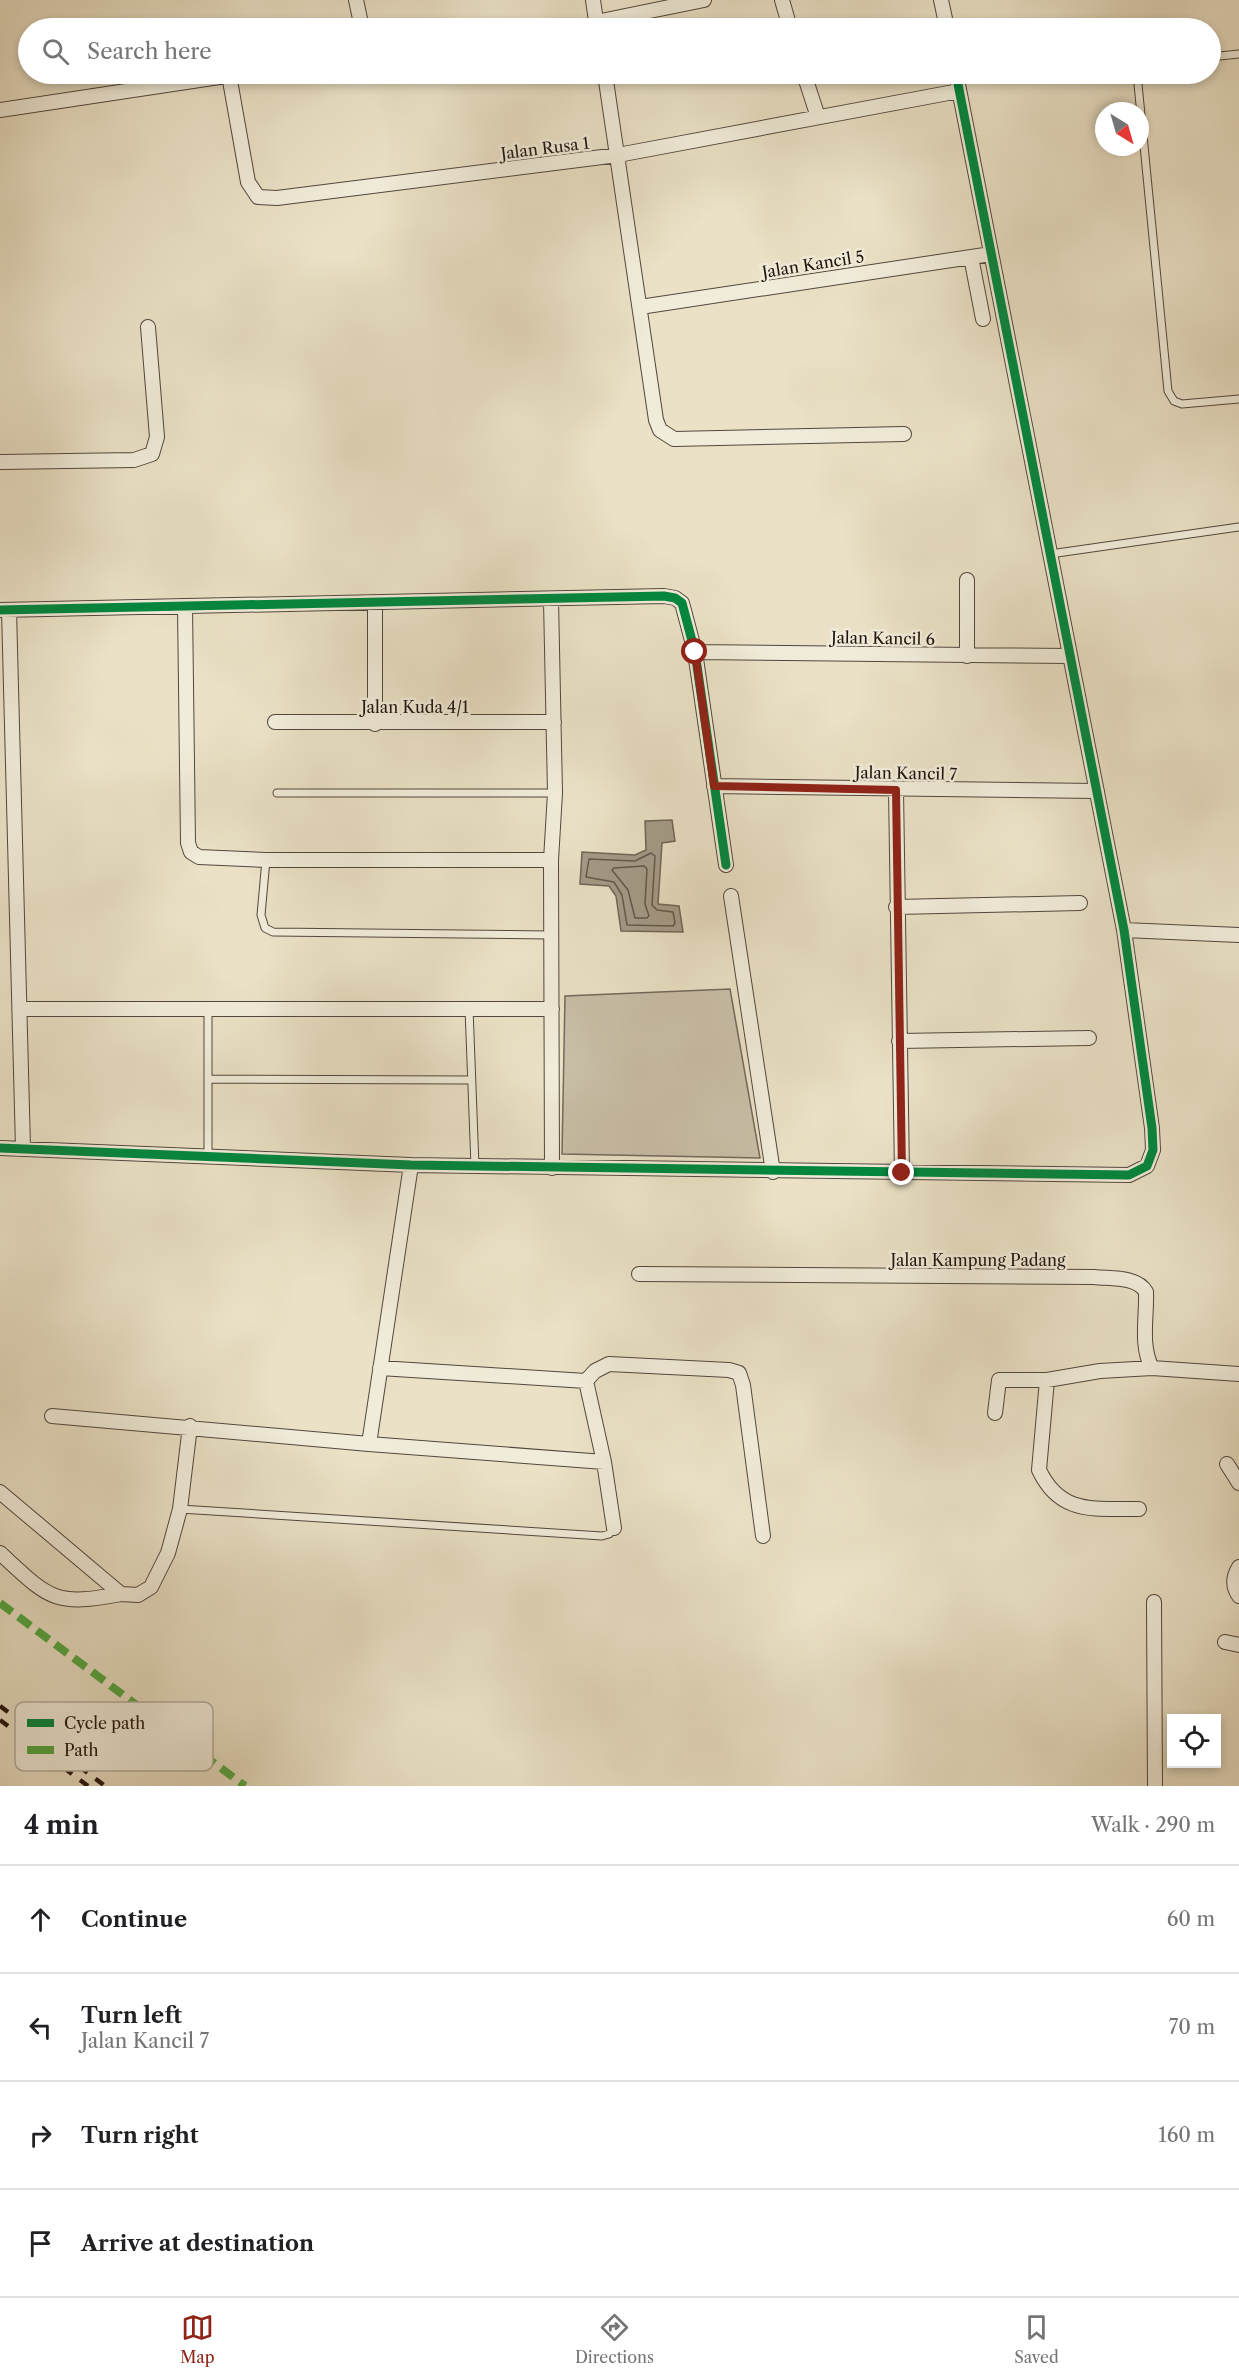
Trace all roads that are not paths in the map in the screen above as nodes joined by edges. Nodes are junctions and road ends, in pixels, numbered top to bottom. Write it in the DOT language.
graph roads {
  1 [pos="356,0"];
  2 [pos="593,0"];
  3 [pos="704,0"];
  4 [pos="782,0"];
  5 [pos="941,0"];
  6 [pos="360,18"];
  7 [pos="596,18"];
  8 [pos="627,18"];
  9 [pos="787,18"];
  10 [pos="945,18"];
  11 [pos="1239,54"];
  12 [pos="1221,56"];
  13 [pos="169,84"];
  14 [pos="235,84"];
  15 [pos="607,84"];
  16 [pos="807,84"];
  17 [pos="958,84"];
  18 [pos="1138,84"];
  19 [pos="959,91"];
  20 [pos="0,110"];
  21 [pos="818,117"];
  22 [pos="618,156"];
  23 [pos="991,254"];
  24 [pos="971,257"];
  25 [pos="640,307"];
  26 [pos="983,320"];
  27 [pos="148,327"];
  28 [pos="1239,399"];
  29 [pos="904,434"];
  30 [pos="0,462"];
  31 [pos="1239,527"];
  32 [pos="1050,554"];
  33 [pos="967,580"];
  34 [pos="551,600"];
  35 [pos="375,604"];
  36 [pos="185,606"];
  37 [pos="4,610"];
  38 [pos="695,652"];
  39 [pos="967,656"];
  40 [pos="1070,656"];
  41 [pos="275,722"];
  42 [pos="554,722"];
  43 [pos="375,724"];
  44 [pos="714,786"];
  45 [pos="7,789"];
  46 [pos="896,790"];
  47 [pos="1097,790"];
  48 [pos="278,793"];
  49 [pos="555,793"];
  50 [pos="266,860"];
  51 [pos="551,860"];
  52 [pos="726,865"];
  53 [pos="731,896"];
  54 [pos="1080,903"];
  55 [pos="896,907"];
  56 [pos="1124,930"];
  57 [pos="551,935"];
  58 [pos="1239,935"];
  59 [pos="469,1008"];
  60 [pos="20,1009"];
  61 [pos="552,1009"];
  62 [pos="208,1010"];
  63 [pos="1089,1038"];
  64 [pos="899,1041"];
  65 [pos="208,1079"];
  66 [pos="470,1080"];
  67 [pos="0,1148"];
  68 [pos="23,1148"];
  69 [pos="208,1156"];
  70 [pos="411,1165"];
  71 [pos="475,1166"];
  72 [pos="552,1168"];
  73 [pos="773,1172"];
  74 [pos="902,1173"];
  75 [pos="639,1274"];
  76 [pos="380,1368"];
  77 [pos="1152,1368"];
  78 [pos="1239,1374"];
  79 [pos="1047,1380"];
  80 [pos="586,1381"];
  81 [pos="995,1413"];
  82 [pos="52,1416"];
  83 [pos="190,1426"];
  84 [pos="369,1444"];
  85 [pos="604,1462"];
  86 [pos="1227,1464"];
  87 [pos="1239,1483"];
  88 [pos="0,1492"];
  89 [pos="180,1509"];
  90 [pos="1139,1509"];
  91 [pos="614,1528"];
  92 [pos="763,1536"];
  93 [pos="0,1553"];
  94 [pos="1239,1567"];
  95 [pos="121,1594"];
  96 [pos="1239,1596"];
  97 [pos="1154,1602"];
  98 [pos="1225,1642"];
  99 [pos="1239,1645"];
  100 [pos="1155,1786"];
  1 -- 6 [label="street"];
  2 -- 7 [label="street"];
  3 -- 8 [label="street"];
  4 -- 9 [label="street"];
  5 -- 10 [label="street"];
  11 -- 12 [label="lane"];
  13 -- 20 [label="street"];
  14 -- 22 [label="street, Jalan Rusa 1"];
  15 -- 22 [label="street"];
  16 -- 21 [label="street"];
  17 -- 19 [label="street"];
  18 -- 28 [label="lane"];
  19 -- 21 [label="street, Jalan Rusa 1"];
  19 -- 23 [label="street"];
  21 -- 22 [label="street, Jalan Rusa 1"];
  22 -- 25 [label="street"];
  23 -- 24 [label="street, Jalan Kancil 5"];
  23 -- 32 [label="street"];
  24 -- 25 [label="street, Jalan Kancil 5"];
  24 -- 26 [label="street"];
  25 -- 29 [label="street"];
  27 -- 30 [label="street"];
  31 -- 32 [label="lane"];
  32 -- 40 [label="street"];
  33 -- 39 [label="street"];
  34 -- 35 [label="street"];
  34 -- 38 [label="street"];
  34 -- 42 [label="street"];
  35 -- 36 [label="street"];
  35 -- 43 [label="street"];
  36 -- 37 [label="street"];
  36 -- 50 [label="street"];
  37 -- 45 [label="street"];
  38 -- 39 [label="street, Jalan Kancil 6"];
  38 -- 44 [label="street"];
  39 -- 40 [label="street, Jalan Kancil 6"];
  40 -- 47 [label="street"];
  41 -- 43 [label="street, Jalan Kuda 4/1"];
  42 -- 43 [label="street, Jalan Kuda 4/1"];
  42 -- 49 [label="street"];
  44 -- 46 [label="street, Jalan Kancil 7"];
  44 -- 52 [label="street"];
  45 -- 60 [label="street"];
  46 -- 47 [label="street, Jalan Kancil 7"];
  46 -- 55 [label="street"];
  47 -- 56 [label="street"];
  48 -- 49 [label="lane"];
  49 -- 51 [label="street"];
  50 -- 51 [label="street"];
  50 -- 57 [label="lane"];
  51 -- 57 [label="street"];
  53 -- 73 [label="street"];
  54 -- 55 [label="street"];
  55 -- 64 [label="street"];
  56 -- 58 [label="street"];
  56 -- 74 [label="street"];
  57 -- 61 [label="street"];
  59 -- 61 [label="street"];
  59 -- 62 [label="street"];
  59 -- 66 [label="lane"];
  60 -- 62 [label="street"];
  60 -- 68 [label="street"];
  61 -- 72 [label="street"];
  62 -- 65 [label="lane"];
  63 -- 64 [label="street"];
  64 -- 74 [label="street"];
  65 -- 66 [label="lane"];
  65 -- 69 [label="lane"];
  66 -- 71 [label="lane"];
  67 -- 68 [label="street"];
  68 -- 69 [label="street"];
  69 -- 70 [label="street"];
  70 -- 71 [label="street"];
  70 -- 76 [label="street"];
  71 -- 72 [label="street"];
  72 -- 73 [label="street"];
  73 -- 74 [label="street"];
  75 -- 77 [label="street, Jalan Kampung Padang"];
  76 -- 80 [label="street"];
  76 -- 84 [label="street"];
  77 -- 78 [label="street"];
  77 -- 79 [label="street"];
  79 -- 81 [label="street"];
  79 -- 90 [label="street"];
  80 -- 85 [label="street"];
  80 -- 92 [label="street"];
  82 -- 83 [label="street"];
  83 -- 84 [label="street"];
  83 -- 89 [label="street"];
  84 -- 85 [label="street"];
  85 -- 91 [label="street"];
  86 -- 87 [label="street"];
  88 -- 95 [label="street"];
  89 -- 91 [label="lane"];
  89 -- 95 [label="street"];
  93 -- 95 [label="street"];
  94 -- 96 [label="street"];
  97 -- 100 [label="street"];
  98 -- 99 [label="street"];
}
